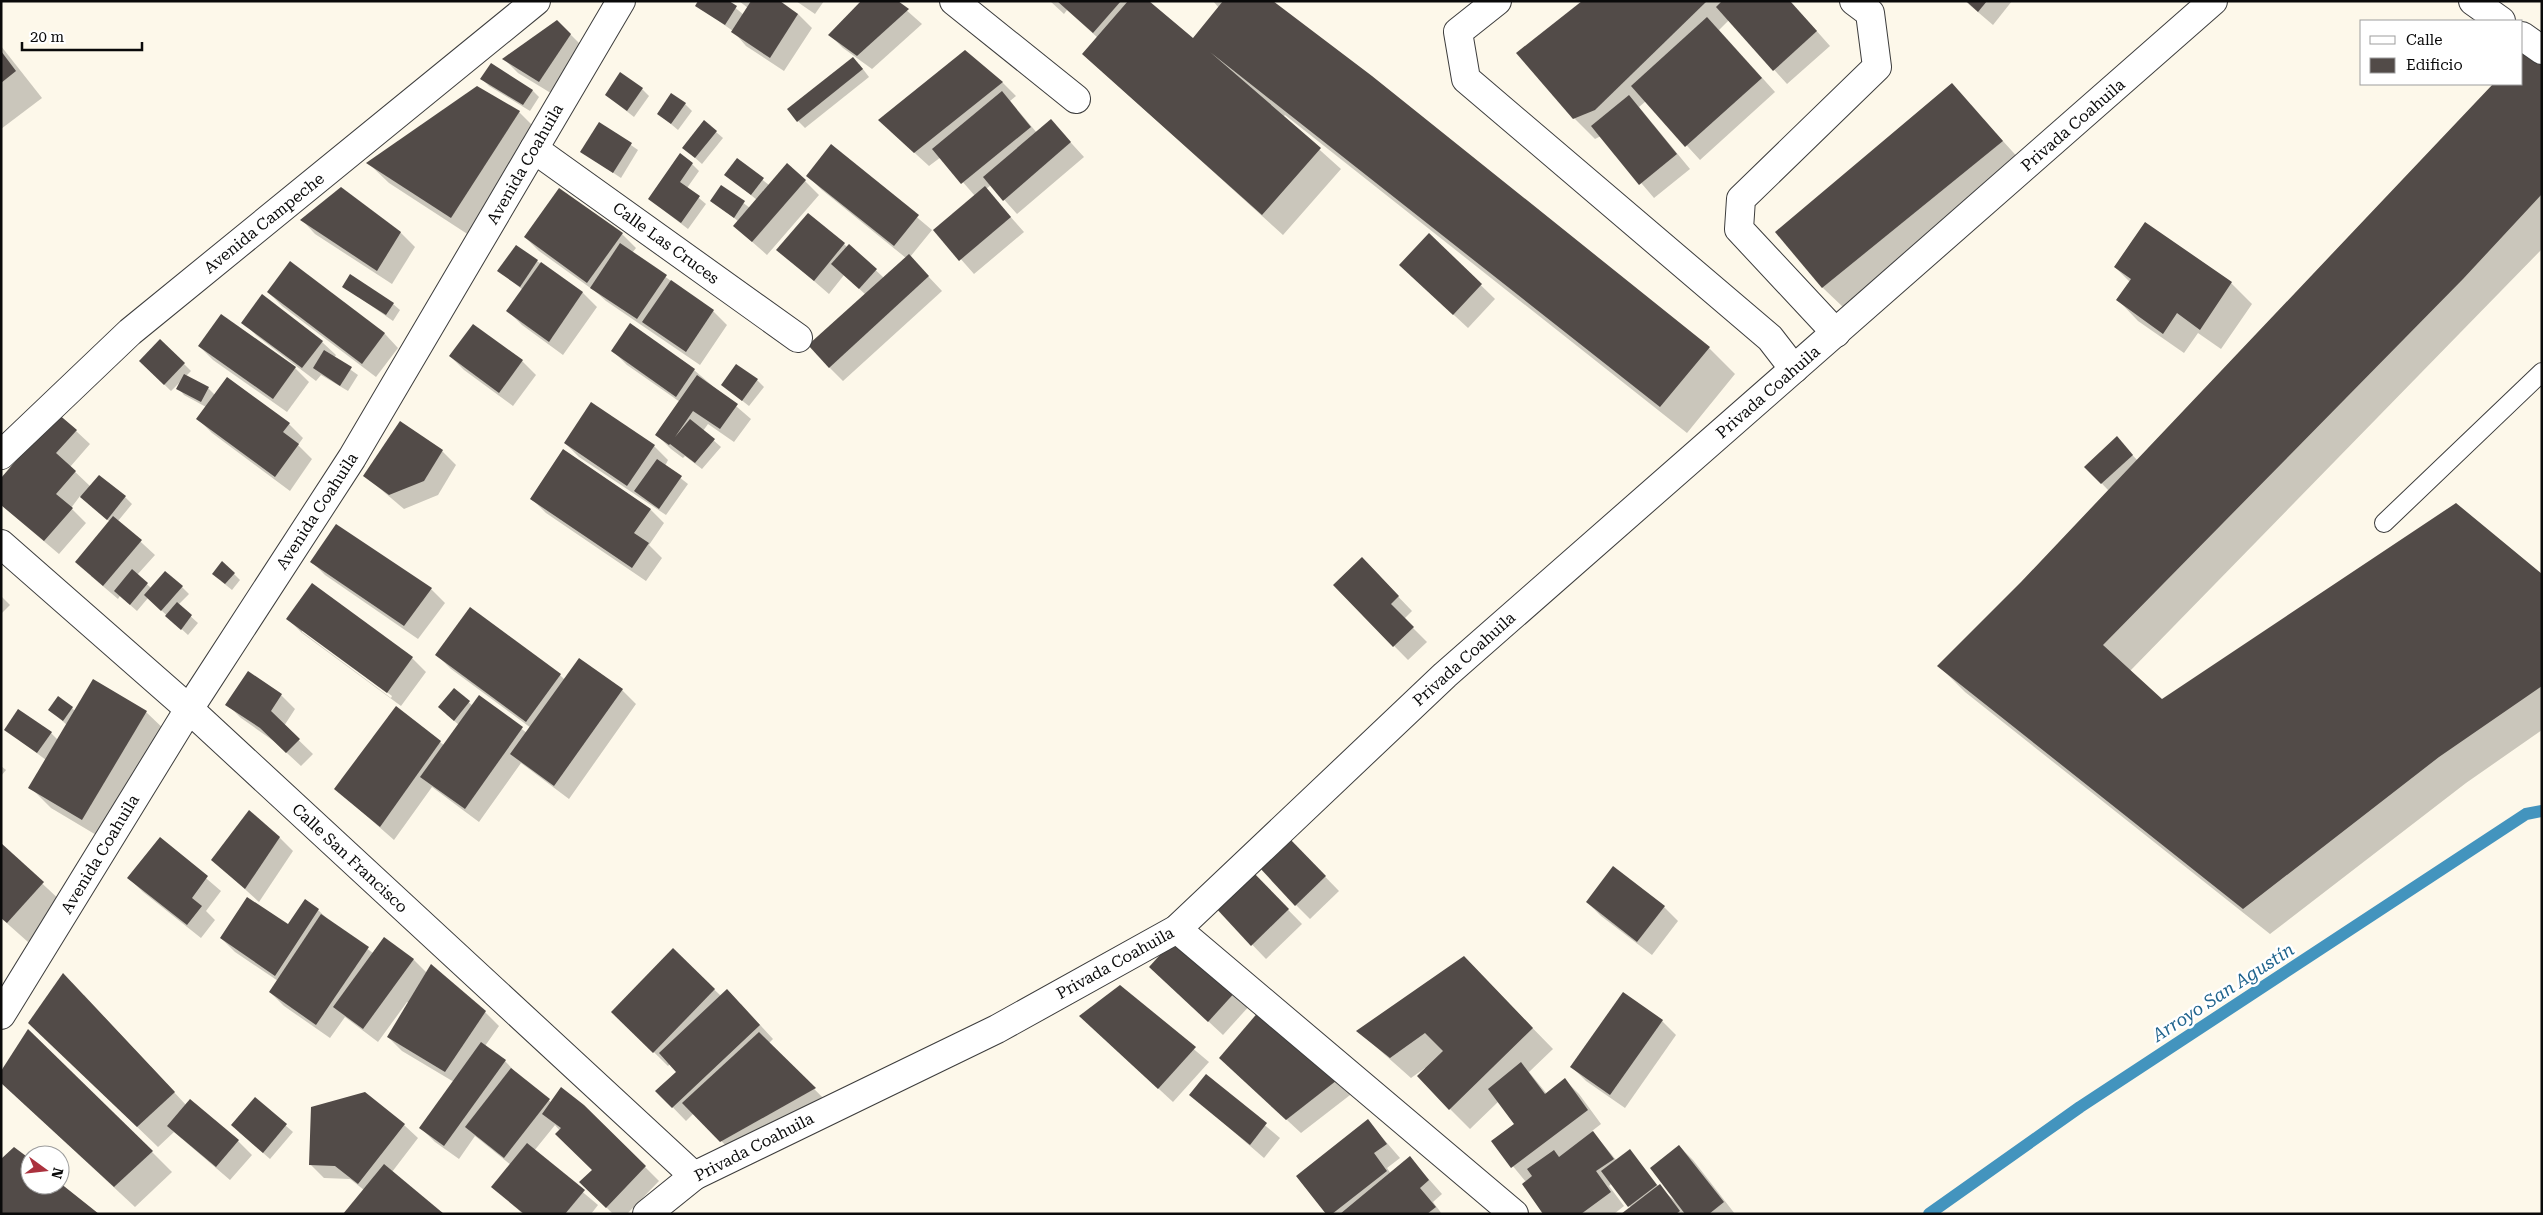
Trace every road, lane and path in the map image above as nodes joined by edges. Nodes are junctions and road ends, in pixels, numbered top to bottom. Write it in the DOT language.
graph roads {
  1 [pos="536,1"];
  2 [pos="620,1"];
  3 [pos="954,1"];
  4 [pos="1497,1"];
  5 [pos="1854,1"];
  6 [pos="2213,1"];
  7 [pos="2473,1"];
  8 [pos="2500,20"];
  9 [pos="2523,37"];
  10 [pos="2542,50"];
  11 [pos="1076,99"];
  12 [pos="534,149"];
  13 [pos="1836,332"];
  14 [pos="798,338"];
  15 [pos="1794,369"];
  16 [pos="2542,372"];
  17 [pos="1,455"];
  18 [pos="2384,523"];
  19 [pos="1,544"];
  20 [pos="188,709"];
  21 [pos="1177,929"];
  22 [pos="1,1015"];
  23 [pos="694,1176"];
  24 [pos="647,1214"];
  25 [pos="1514,1214"];
  1 -- 17 [label="street, Avenida Campeche"];
  2 -- 12 [label="street, Avenida Coahuila"];
  3 -- 11 [label="street"];
  4 -- 15 [label="street"];
  5 -- 13 [label="street"];
  6 -- 13 [label="street, Privada Coahuila"];
  7 -- 8 [label="street"];
  9 -- 10 [label="street"];
  12 -- 14 [label="street, Calle Las Cruces"];
  12 -- 20 [label="street, Avenida Coahuila"];
  13 -- 15 [label="street, Privada Coahuila"];
  15 -- 21 [label="street, Privada Coahuila"];
  16 -- 18 [label="lane"];
  19 -- 20 [label="street, Calle San Francisco"];
  20 -- 22 [label="street, Avenida Coahuila"];
  20 -- 23 [label="street, Calle San Francisco"];
  21 -- 23 [label="street, Privada Coahuila"];
  21 -- 25 [label="street"];
  23 -- 24 [label="street, Privada Coahuila"];
}
